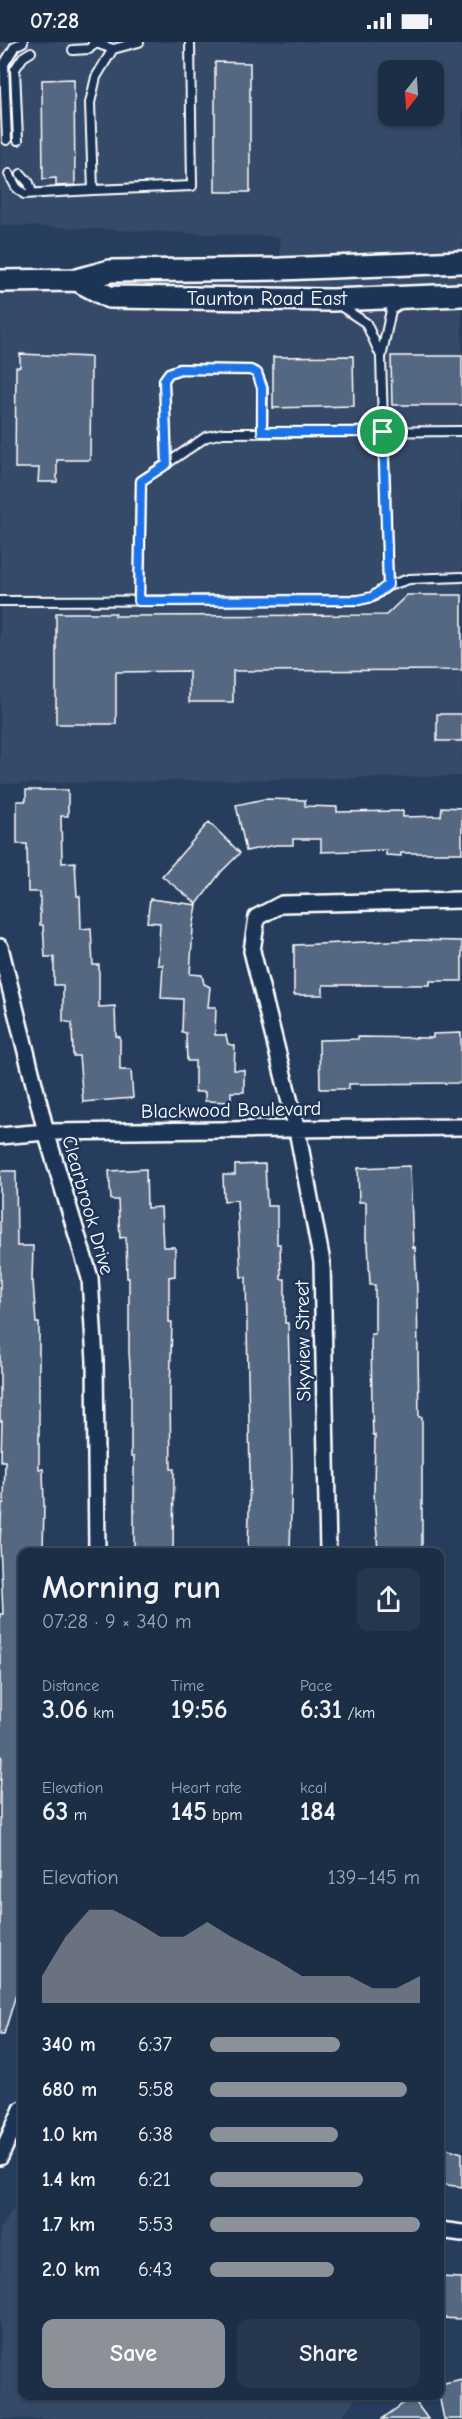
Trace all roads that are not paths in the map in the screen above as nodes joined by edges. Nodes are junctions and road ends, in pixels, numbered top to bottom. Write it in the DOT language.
graph roads {
  1 [pos="23,42"];
  2 [pos="139,42"];
  3 [pos="190,42"];
  4 [pos="93,43"];
  5 [pos="113,49"];
  6 [pos="73,50"];
  7 [pos="31,52"];
  8 [pos="7,140"];
  9 [pos="18,140"];
  10 [pos="9,174"];
  11 [pos="21,174"];
  12 [pos="93,190"];
  13 [pos="32,194"];
  14 [pos="462,262"];
  15 [pos="77,280"];
  16 [pos="0,281"];
  17 [pos="462,295"];
  18 [pos="411,298"];
  19 [pos="332,300"];
  20 [pos="381,358"];
  21 [pos="462,431"];
  22 [pos="262,432"];
  23 [pos="383,432"];
  24 [pos="167,464"];
  25 [pos="462,577"];
  26 [pos="388,585"];
  27 [pos="0,601"];
  28 [pos="139,601"];
  29 [pos="462,900"];
  30 [pos="0,947"];
  31 [pos="462,1126"];
  32 [pos="297,1131"];
  33 [pos="46,1132"];
  34 [pos="0,1136"];
  35 [pos="97,1548"];
  36 [pos="328,1548"];
  37 [pos="18,2118"];
  38 [pos="0,2157"];
  39 [pos="444,2231"];
  40 [pos="462,2233"];
  1 -- 8 [label="lane"];
  2 -- 5 [label="lane"];
  3 -- 12 [label="lane"];
  4 -- 5 [label="lane"];
  4 -- 6 [label="lane"];
  5 -- 12 [label="lane"];
  7 -- 9 [label="lane"];
  10 -- 13 [label="lane"];
  11 -- 13 [label="lane"];
  12 -- 13 [label="lane"];
  14 -- 15 [label="main road, Taunton Road East"];
  15 -- 16 [label="main road, Taunton Road East"];
  15 -- 19 [label="main road, Taunton Road East"];
  17 -- 18 [label="main road, Taunton Road East"];
  18 -- 19 [label="main road, Taunton Road East"];
  18 -- 20 [label="lane"];
  19 -- 20 [label="lane"];
  20 -- 23 [label="lane"];
  21 -- 23 [label="lane"];
  22 -- 23 [label="lane"];
  22 -- 24 [label="lane"];
  22 -- 24 [label="lane"];
  23 -- 26 [label="lane"];
  24 -- 28 [label="lane"];
  25 -- 26 [label="lane"];
  26 -- 28 [label="lane"];
  27 -- 28 [label="lane"];
  29 -- 32 [label="street, Skyview Street"];
  30 -- 33 [label="street, Clearbrook Drive"];
  31 -- 32 [label="street, Blackwood Boulevard"];
  32 -- 33 [label="street, Blackwood Boulevard"];
  32 -- 36 [label="street, Skyview Street"];
  33 -- 34 [label="street, Blackwood Boulevard"];
  33 -- 35 [label="street, Clearbrook Drive"];
  37 -- 38 [label="street"];
  39 -- 40 [label="street"];
}
